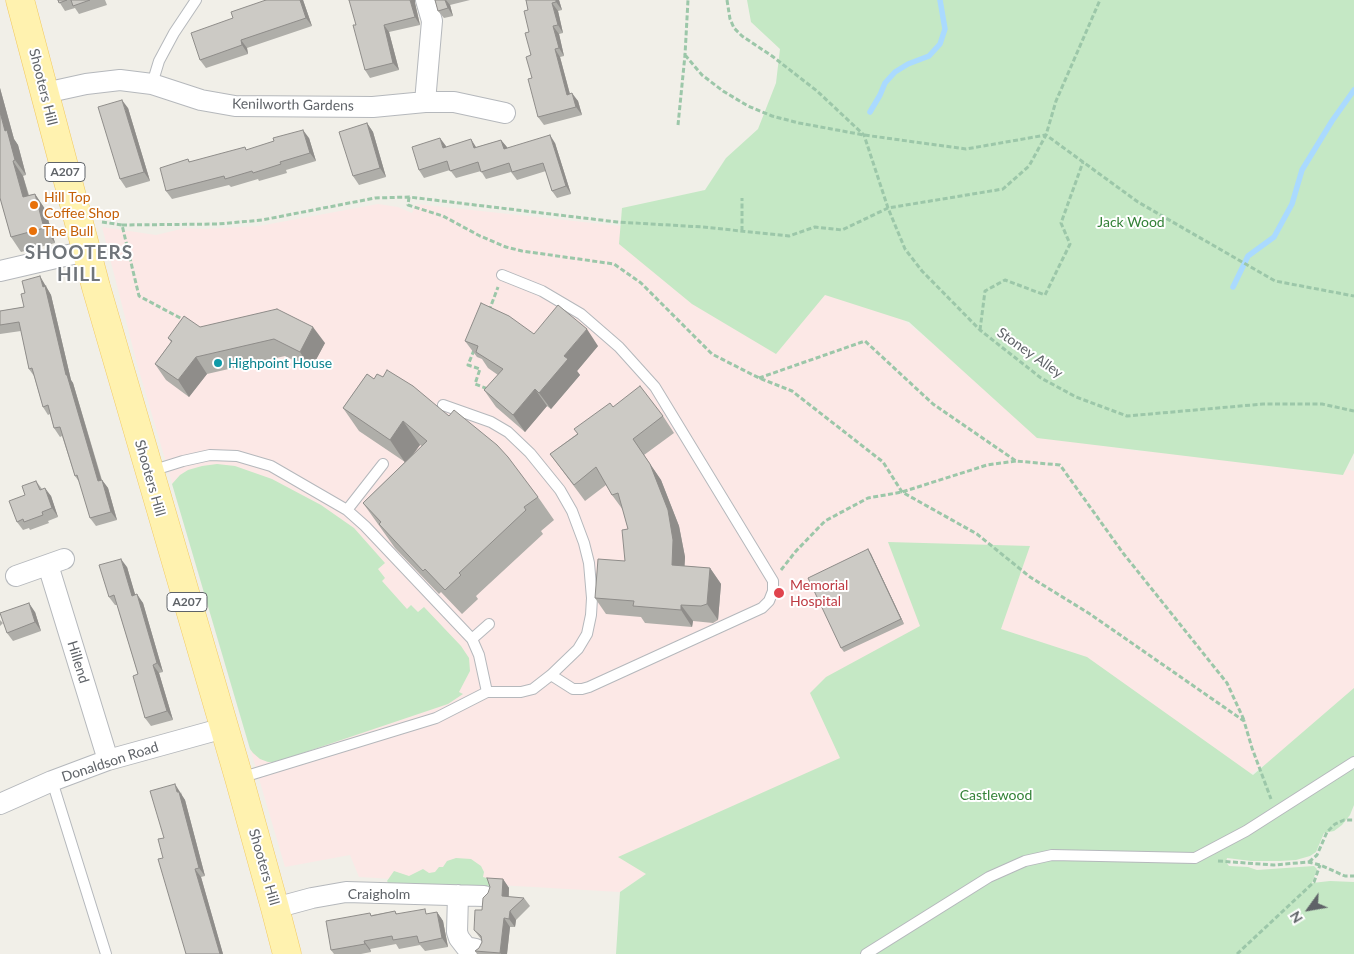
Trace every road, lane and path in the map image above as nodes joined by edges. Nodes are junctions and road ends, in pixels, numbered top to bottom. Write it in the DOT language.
graph roads {
  1 [pos="20,0"];
  2 [pos="196,0"];
  3 [pos="426,0"];
  4 [pos="688,0"];
  5 [pos="728,0"];
  6 [pos="1100,0"];
  7 [pos="685,55"];
  8 [pos="152,84"];
  9 [pos="45,93"];
  10 [pos="425,102"];
  11 [pos="505,112"];
  12 [pos="678,125"];
  13 [pos="864,135"];
  14 [pos="1046,135"];
  15 [pos="1083,162"];
  16 [pos="409,197"];
  17 [pos="742,198"];
  18 [pos="888,208"];
  19 [pos="97,224"];
  20 [pos="122,225"];
  21 [pos="742,231"];
  22 [pos="86,251"];
  23 [pos="0,270"];
  24 [pos="502,276"];
  25 [pos="1354,296"];
  26 [pos="489,311"];
  27 [pos="185,321"];
  28 [pos="980,330"];
  29 [pos="475,347"];
  30 [pos="759,378"];
  31 [pos="443,405"];
  32 [pos="1354,411"];
  33 [pos="483,419"];
  34 [pos="1016,462"];
  35 [pos="383,464"];
  36 [pos="148,471"];
  37 [pos="902,492"];
  38 [pos="347,510"];
  39 [pos="16,576"];
  40 [pos="772,581"];
  41 [pos="489,624"];
  42 [pos="472,639"];
  43 [pos="551,675"];
  44 [pos="486,692"];
  45 [pos="1244,721"];
  46 [pos="224,728"];
  47 [pos="108,760"];
  48 [pos="1354,762"];
  49 [pos="239,778"];
  50 [pos="52,780"];
  51 [pos="0,804"];
  52 [pos="1276,812"];
  53 [pos="1354,820"];
  54 [pos="1195,858"];
  55 [pos="1308,862"];
  56 [pos="1320,865"];
  57 [pos="1354,876"];
  58 [pos="458,895"];
  59 [pos="484,896"];
  60 [pos="276,908"];
  61 [pos="476,949"];
  62 [pos="106,954"];
  63 [pos="286,954"];
  64 [pos="866,954"];
  65 [pos="1237,954"];
  1 -- 9 [label="main road, Shooters Hill / A207"];
  2 -- 8 [label="lane"];
  3 -- 10 [label="street"];
  4 -- 7 [label="path"];
  5 -- 13 [label="path"];
  6 -- 14 [label="path"];
  7 -- 12 [label="path"];
  7 -- 13 [label="path"];
  8 -- 9 [label="street, Kenilworth Gardens"];
  8 -- 10 [label="street, Kenilworth Gardens"];
  9 -- 22 [label="main road, Shooters Hill / A207"];
  10 -- 11 [label="street, Kenilworth Gardens"];
  13 -- 14 [label="path"];
  13 -- 18 [label="path, Stoney Alley"];
  14 -- 15 [label="path"];
  14 -- 18 [label="path"];
  15 -- 25 [label="path"];
  15 -- 28 [label="path"];
  16 -- 20 [label="path"];
  16 -- 21 [label="path"];
  16 -- 30 [label="path"];
  17 -- 21 [label="path"];
  18 -- 21 [label="path"];
  18 -- 28 [label="path, Stoney Alley"];
  19 -- 20 [label="path"];
  20 -- 27 [label="path"];
  22 -- 23 [label="street"];
  22 -- 36 [label="main road, Shooters Hill / A207"];
  24 -- 26 [label="path"];
  24 -- 40 [label="lane"];
  28 -- 32 [label="path, Stoney Alley"];
  29 -- 33 [label="path"];
  30 -- 34 [label="path"];
  30 -- 37 [label="path"];
  31 -- 33 [label="lane"];
  33 -- 43 [label="lane"];
  34 -- 37 [label="path"];
  34 -- 45 [label="path"];
  35 -- 38 [label="lane"];
  36 -- 38 [label="lane"];
  36 -- 46 [label="main road, Shooters Hill / A207"];
  37 -- 40 [label="path"];
  37 -- 45 [label="path"];
  38 -- 42 [label="lane"];
  39 -- 47 [label="street, Hillend"];
  40 -- 43 [label="lane"];
  41 -- 42 [label="lane"];
  42 -- 44 [label="lane"];
  43 -- 44 [label="lane"];
  44 -- 49 [label="lane"];
  45 -- 52 [label="path"];
  46 -- 47 [label="street, Donaldson Road"];
  46 -- 49 [label="main road, Shooters Hill / A207"];
  47 -- 50 [label="street, Donaldson Road"];
  48 -- 52 [label="lane"];
  49 -- 60 [label="main road, Shooters Hill / A207"];
  50 -- 51 [label="street, Donaldson Road"];
  50 -- 62 [label="lane"];
  52 -- 54 [label="lane"];
  53 -- 55 [label="path"];
  54 -- 55 [label="path"];
  54 -- 64 [label="lane"];
  55 -- 56 [label="path"];
  56 -- 57 [label="path"];
  56 -- 65 [label="path"];
  58 -- 59 [label="street, Craigholm"];
  58 -- 60 [label="street, Craigholm"];
  58 -- 61 [label="street"];
  60 -- 63 [label="main road, Shooters Hill / A207"];
}
